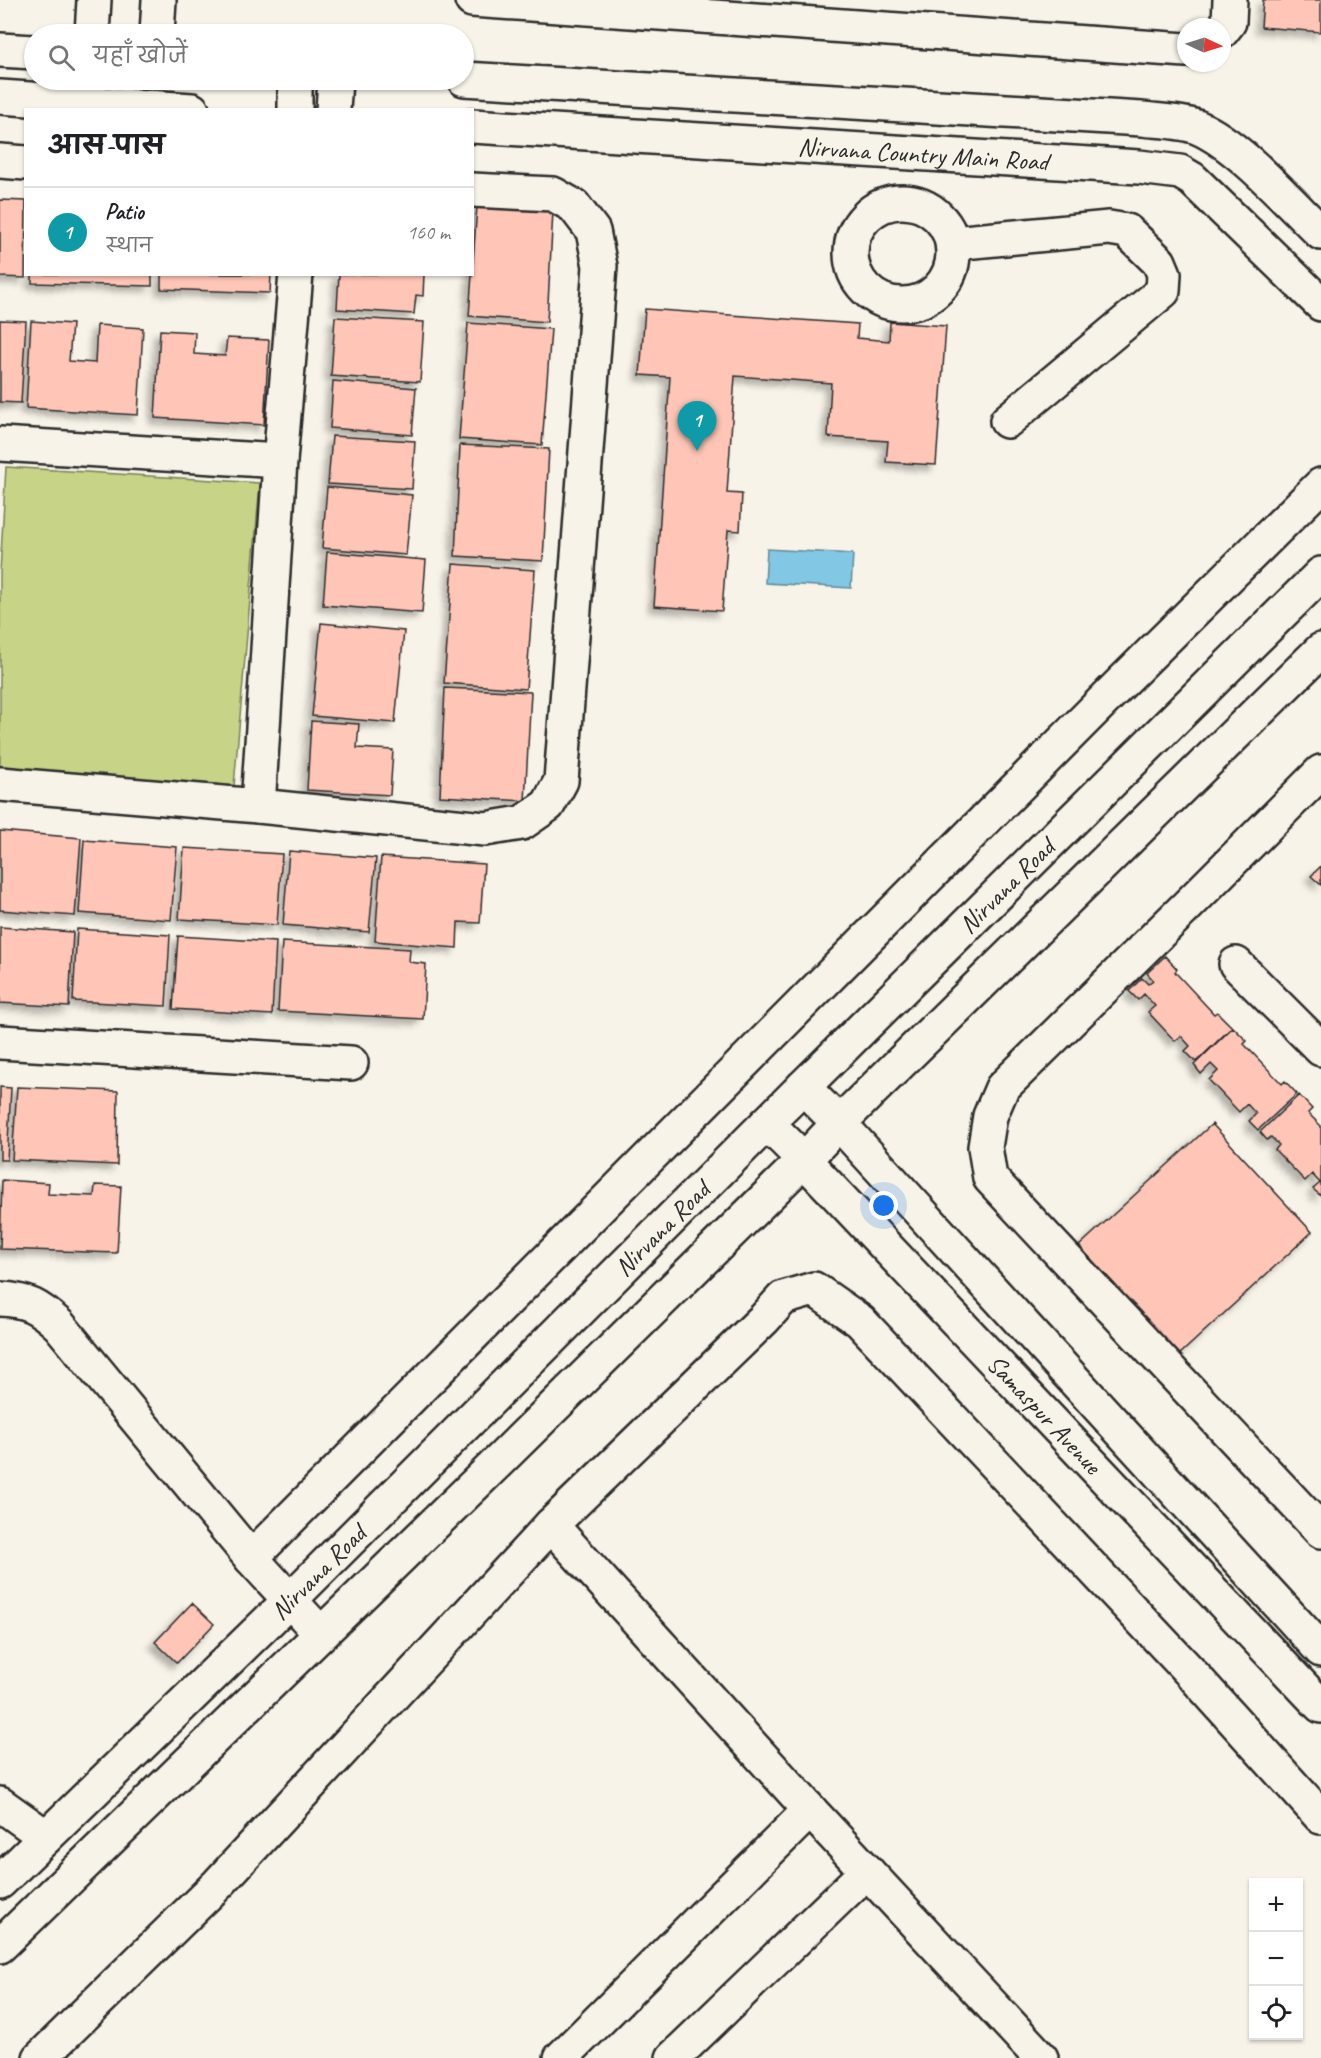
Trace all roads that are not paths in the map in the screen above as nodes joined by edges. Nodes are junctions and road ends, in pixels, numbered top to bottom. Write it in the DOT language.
graph roads {
  1 [pos="94,0"];
  2 [pos="159,0"];
  3 [pos="472,0"];
  4 [pos="1230,0"];
  5 [pos="1229,18"];
  6 [pos="93,24"];
  7 [pos="158,24"];
  8 [pos="1177,49"];
  9 [pos="0,50"];
  10 [pos="24,51"];
  11 [pos="474,80"];
  12 [pos="295,90"];
  13 [pos="334,90"];
  14 [pos="0,98"];
  15 [pos="160,108"];
  16 [pos="295,108"];
  17 [pos="333,108"];
  18 [pos="474,126"];
  19 [pos="890,152"];
  20 [pos="931,154"];
  21 [pos="0,161"];
  22 [pos="24,163"];
  23 [pos="474,190"];
  24 [pos="919,205"];
  25 [pos="884,206"];
  26 [pos="1321,233"];
  27 [pos="953,243"];
  28 [pos="296,276"];
  29 [pos="1321,304"];
  30 [pos="1007,422"];
  31 [pos="0,444"];
  32 [pos="280,461"];
  33 [pos="1321,485"];
  34 [pos="1321,574"];
  35 [pos="1321,650"];
  36 [pos="1321,772"];
  37 [pos="0,784"];
  38 [pos="258,806"];
  39 [pos="1236,964"];
  40 [pos="0,1042"];
  41 [pos="1321,1049"];
  42 [pos="351,1063"];
  43 [pos="803,1087"];
  44 [pos="767,1123"];
  45 [pos="839,1123"];
  46 [pos="804,1160"];
  47 [pos="0,1299"];
  48 [pos="551,1525"];
  49 [pos="1321,1531"];
  50 [pos="251,1558"];
  51 [pos="289,1600"];
  52 [pos="320,1633"];
  53 [pos="1321,1650"];
  54 [pos="1321,1706"];
  55 [pos="3,1810"];
  56 [pos="810,1810"];
  57 [pos="1321,1816"];
  58 [pos="46,1837"];
  59 [pos="867,1871"];
  60 [pos="0,1882"];
  61 [pos="0,1946"];
  62 [pos="40,2058"];
  63 [pos="561,2058"];
  64 [pos="673,2058"];
  65 [pos="1041,2058"];
  1 -- 6 [label="street"];
  2 -- 7 [label="street"];
  3 -- 8 [label="street"];
  4 -- 5 [label="street"];
  9 -- 10 [label="street"];
  11 -- 26 [label="street, Nirvana Country Main Road"];
  12 -- 16 [label="street"];
  13 -- 17 [label="street"];
  14 -- 15 [label="street"];
  18 -- 19 [label="street, Nirvana Country Main Road"];
  19 -- 20 [label="street, Nirvana Country Main Road"];
  19 -- 25 [label="street"];
  20 -- 24 [label="street"];
  20 -- 29 [label="street, Nirvana Country Main Road"];
  21 -- 22 [label="street"];
  23 -- 38 [label="street"];
  24 -- 25 [label="street"];
  24 -- 27 [label="street"];
  25 -- 27 [label="street"];
  27 -- 30 [label="street"];
  28 -- 32 [label="street"];
  31 -- 32 [label="street"];
  32 -- 38 [label="street"];
  33 -- 50 [label="street"];
  34 -- 43 [label="street, Nirvana Road"];
  35 -- 45 [label="street, Nirvana Road"];
  36 -- 49 [label="street"];
  37 -- 38 [label="street"];
  39 -- 41 [label="street"];
  40 -- 42 [label="street"];
  43 -- 44 [label="street, Nirvana Road"];
  43 -- 45 [label="street, Samaspur Avenue"];
  44 -- 46 [label="street, Samaspur Avenue"];
  44 -- 51 [label="street, Nirvana Road"];
  45 -- 46 [label="street, Nirvana Road"];
  45 -- 53 [label="street, Samaspur Avenue"];
  46 -- 52 [label="street, Nirvana Road"];
  46 -- 54 [label="street, Samaspur Avenue"];
  47 -- 50 [label="street"];
  48 -- 56 [label="street"];
  48 -- 57 [label="street"];
  48 -- 62 [label="street"];
  50 -- 51 [label="street"];
  51 -- 52 [label="street"];
  51 -- 58 [label="street, Nirvana Road"];
  52 -- 61 [label="street, Nirvana Road"];
  55 -- 58 [label="street"];
  56 -- 59 [label="street"];
  56 -- 63 [label="street"];
  58 -- 60 [label="street, Nirvana Road"];
  59 -- 64 [label="street"];
  59 -- 65 [label="street"];
}
